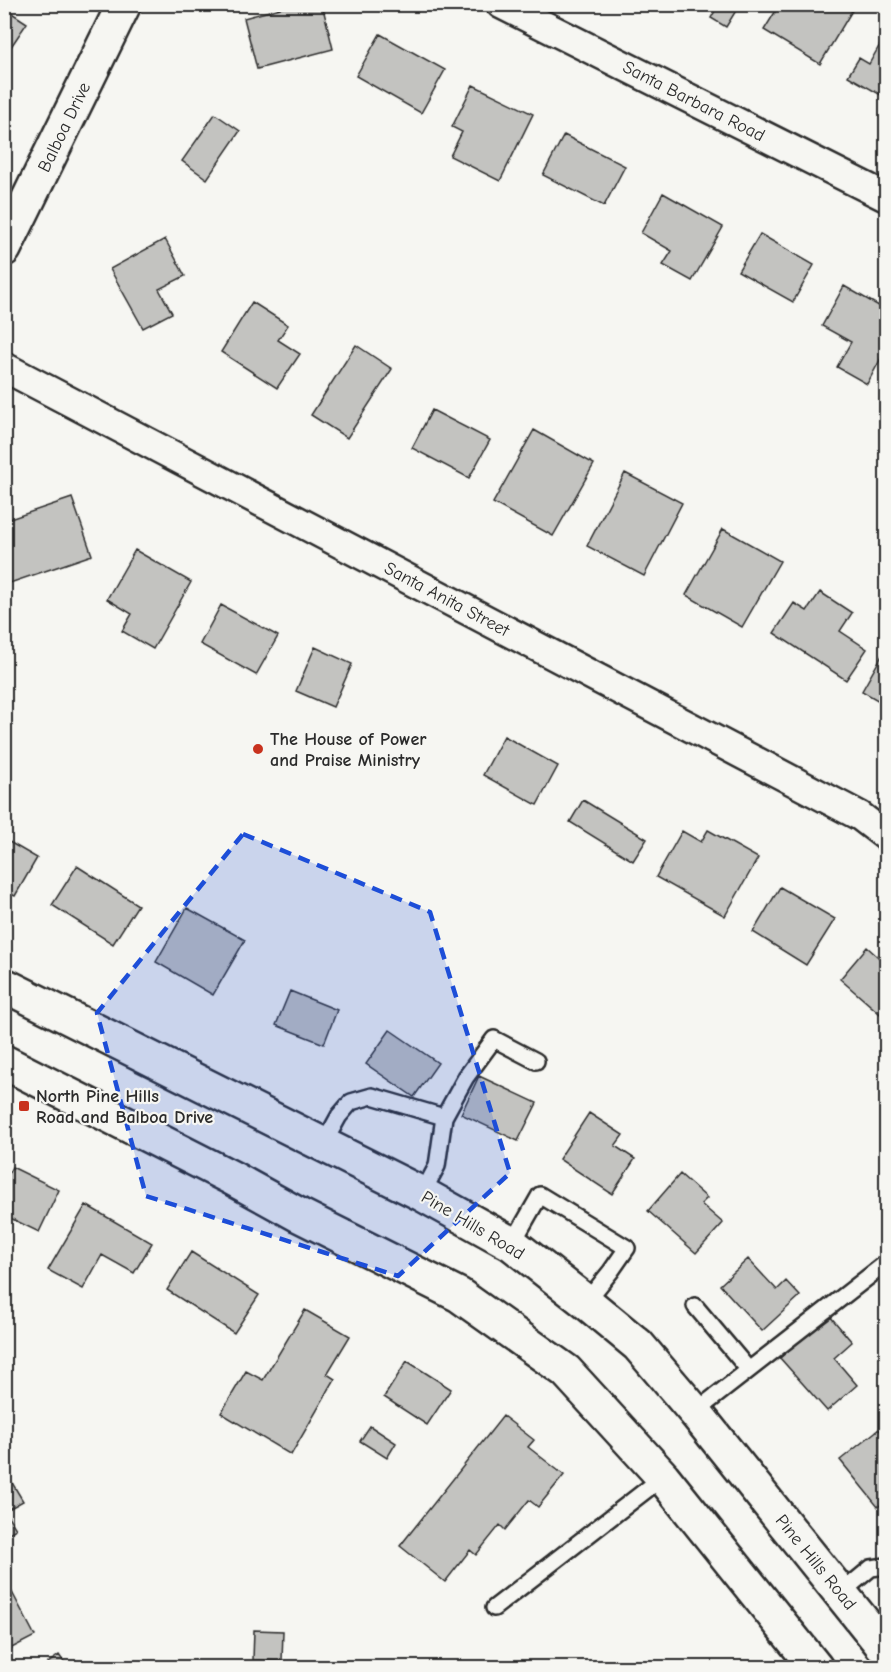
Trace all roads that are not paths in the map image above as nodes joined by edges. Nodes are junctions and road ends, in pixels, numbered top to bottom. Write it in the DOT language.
graph roads {
  1 [pos="124,4"];
  2 [pos="501,4"];
  3 [pos="886,197"];
  4 [pos="4,249"];
  5 [pos="4,367"];
  6 [pos="886,836"];
  7 [pos="4,985"];
  8 [pos="536,1061"];
  9 [pos="4,1062"];
  10 [pos="444,1117"];
  11 [pos="323,1145"];
  12 [pos="422,1194"];
  13 [pos="512,1244"];
  14 [pos="886,1263"];
  15 [pos="586,1302"];
  16 [pos="694,1306"];
  17 [pos="748,1369"];
  18 [pos="695,1412"];
  19 [pos="663,1477"];
  20 [pos="886,1566"];
  21 [pos="841,1593"];
  22 [pos="494,1608"];
  23 [pos="885,1644"];
  24 [pos="816,1668"];
  1 -- 4 [label="main road, Balboa Drive"];
  2 -- 3 [label="street, Santa Barbara Road"];
  5 -- 6 [label="street, Santa Anita Street"];
  7 -- 11 [label="main road, Pine Hills Road"];
  8 -- 10 [label="lane"];
  9 -- 19 [label="main road"];
  10 -- 11 [label="lane"];
  10 -- 12 [label="lane"];
  11 -- 12 [label="main road, Pine Hills Road"];
  12 -- 13 [label="main road, Pine Hills Road"];
  13 -- 15 [label="main road, Pine Hills Road"];
  13 -- 15 [label="lane"];
  14 -- 17 [label="lane"];
  15 -- 18 [label="main road, Pine Hills Road"];
  16 -- 17 [label="lane"];
  17 -- 18 [label="lane"];
  18 -- 21 [label="main road, Pine Hills Road"];
  19 -- 22 [label="lane"];
  19 -- 24 [label="main road"];
  20 -- 21 [label="lane"];
  21 -- 23 [label="main road, Pine Hills Road"];
}
